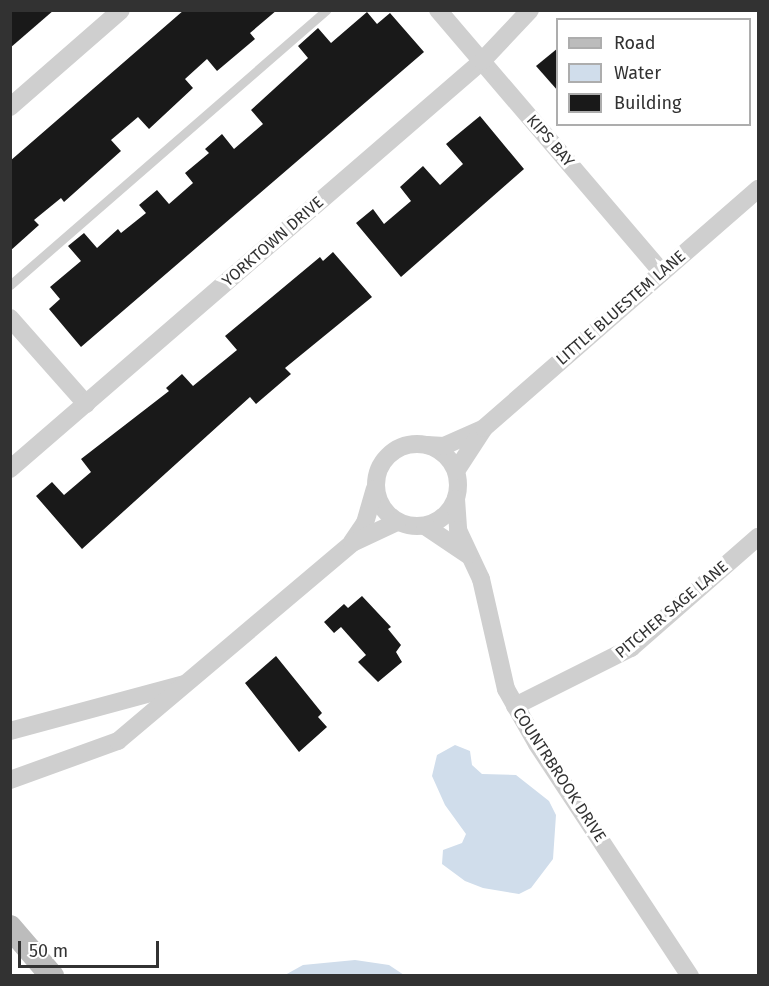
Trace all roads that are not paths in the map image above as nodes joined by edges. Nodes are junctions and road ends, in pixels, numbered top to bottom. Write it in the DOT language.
graph roads {
  1 [pos="121,10"];
  2 [pos="326,10"];
  3 [pos="438,10"];
  4 [pos="530,10"];
  5 [pos="482,61"];
  6 [pos="10,107"];
  7 [pos="759,189"];
  8 [pos="662,272"];
  9 [pos="10,285"];
  10 [pos="10,318"];
  11 [pos="86,404"];
  12 [pos="484,428"];
  13 [pos="427,445"];
  14 [pos="10,469"];
  15 [pos="456,471"];
  16 [pos="375,489"];
  17 [pos="456,499"];
  18 [pos="397,522"];
  19 [pos="425,526"];
  20 [pos="759,537"];
  21 [pos="352,543"];
  22 [pos="469,556"];
  23 [pos="194,680"];
  24 [pos="515,706"];
  25 [pos="10,731"];
  26 [pos="10,780"];
  27 [pos="10,927"];
  28 [pos="52,975"];
  29 [pos="690,975"];
  1 -- 6 [label="street"];
  2 -- 9 [label="lane"];
  3 -- 5 [label="street, KIPS BAY"];
  4 -- 5 [label="street, YORKTOWN DRIVE"];
  5 -- 8 [label="street, KIPS BAY"];
  5 -- 11 [label="street, YORKTOWN DRIVE"];
  7 -- 8 [label="street, LITTLE BLUESTEM LANE"];
  8 -- 12 [label="street, LITTLE BLUESTEM LANE"];
  10 -- 11 [label="street"];
  11 -- 14 [label="street, YORKTOWN DRIVE"];
  12 -- 13 [label="street, LITTLE BLUESTEM LANE"];
  12 -- 15 [label="street, LITTLE BLUESTEM LANE"];
  13 -- 15 [label="street"];
  13 -- 16 [label="street"];
  15 -- 17 [label="street"];
  16 -- 18 [label="street"];
  16 -- 21 [label="street"];
  17 -- 19 [label="street"];
  17 -- 22 [label="street, COUNTRBROOK DRIVE"];
  18 -- 19 [label="street"];
  18 -- 21 [label="street"];
  19 -- 22 [label="street"];
  20 -- 24 [label="street, PITCHER SAGE LANE"];
  21 -- 23 [label="street"];
  22 -- 24 [label="street, COUNTRBROOK DRIVE"];
  23 -- 25 [label="street"];
  23 -- 26 [label="street"];
  24 -- 29 [label="street, COUNTRBROOK DRIVE"];
  27 -- 28 [label="main road"];
}
